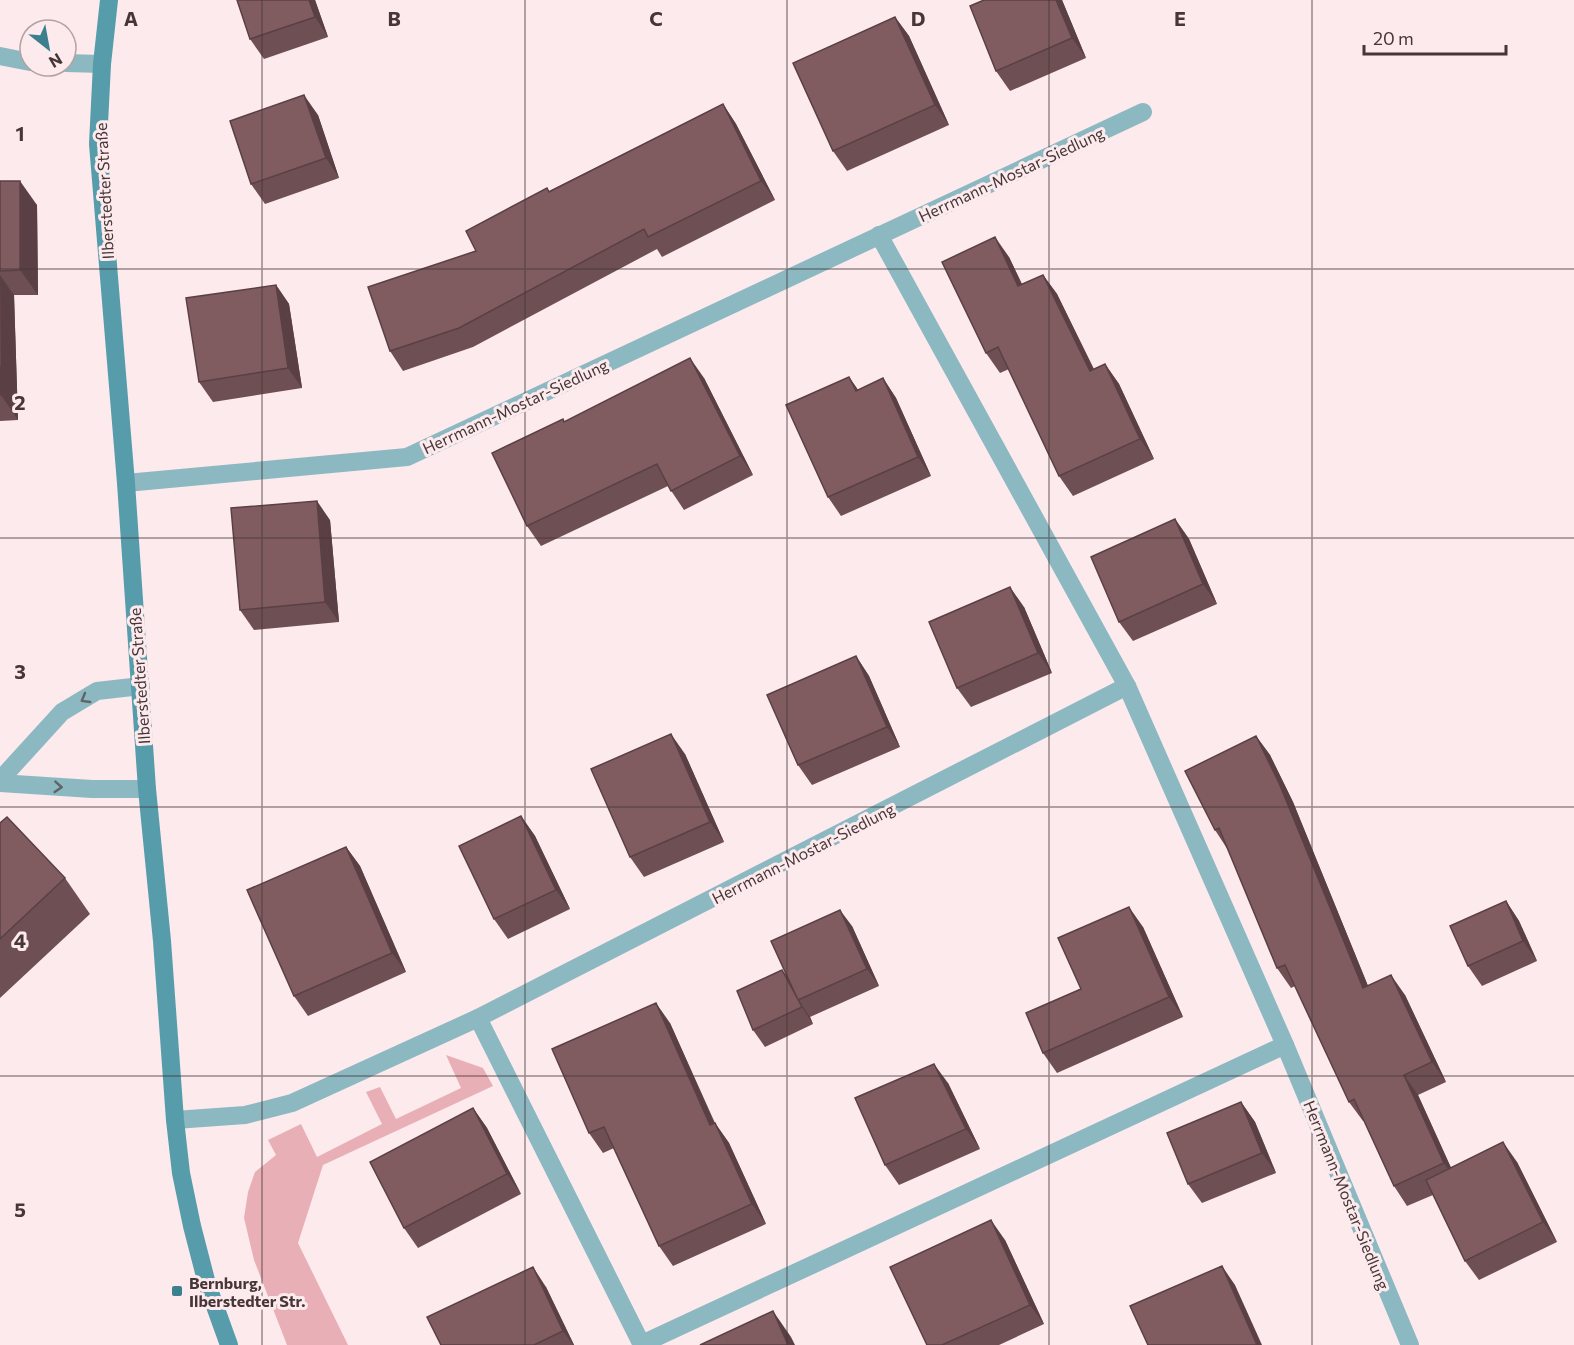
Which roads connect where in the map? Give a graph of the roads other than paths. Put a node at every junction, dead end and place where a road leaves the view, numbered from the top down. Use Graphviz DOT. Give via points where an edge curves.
graph roads {
  1 [pos="109,0"];
  2 [pos="0,56"];
  3 [pos="18,60"];
  4 [pos="78,63"];
  5 [pos="102,64"];
  6 [pos="1143,112"];
  7 [pos="879,235"];
  8 [pos="126,483"];
  9 [pos="141,686"];
  10 [pos="1127,686"];
  11 [pos="0,782"];
  12 [pos="147,789"];
  13 [pos="478,1018"];
  14 [pos="1285,1045"];
  15 [pos="175,1120"];
  16 [pos="229,1345"];
  17 [pos="642,1345"];
  18 [pos="1410,1345"];
  1 -- 5 [label="street, Ilberstedter Straße"];
  2 -- 3 [label="street"];
  4 -- 5 [label="street"];
  5 -- 8 [label="street, Ilberstedter Straße" via="98,144"];
  6 -- 7 [label="street, Herrmann-Mostar-Siedlung"];
  7 -- 8 [label="street, Herrmann-Mostar-Siedlung" via="407,457"];
  7 -- 10 [label="street, Herrmann-Mostar-Siedlung"];
  8 -- 9 [label="street, Ilberstedter Straße"];
  9 -- 11 [label="street, one-way" via="97,691 62,711"];
  9 -- 12 [label="street, Ilberstedter Straße"];
  10 -- 13 [label="street, Herrmann-Mostar-Siedlung"];
  10 -- 14 [label="street, Herrmann-Mostar-Siedlung"];
  11 -- 12 [label="street, one-way"];
  12 -- 15 [label="street, Ilberstedter Straße"];
  13 -- 15 [label="street, Herrmann-Mostar-Siedlung" via="292,1103 245,1115"];
  13 -- 17 [label="street"];
  14 -- 17 [label="street"];
  14 -- 18 [label="street, Herrmann-Mostar-Siedlung"];
  15 -- 16 [label="street, Ilberstedter Straße" via="192,1226"];
}
